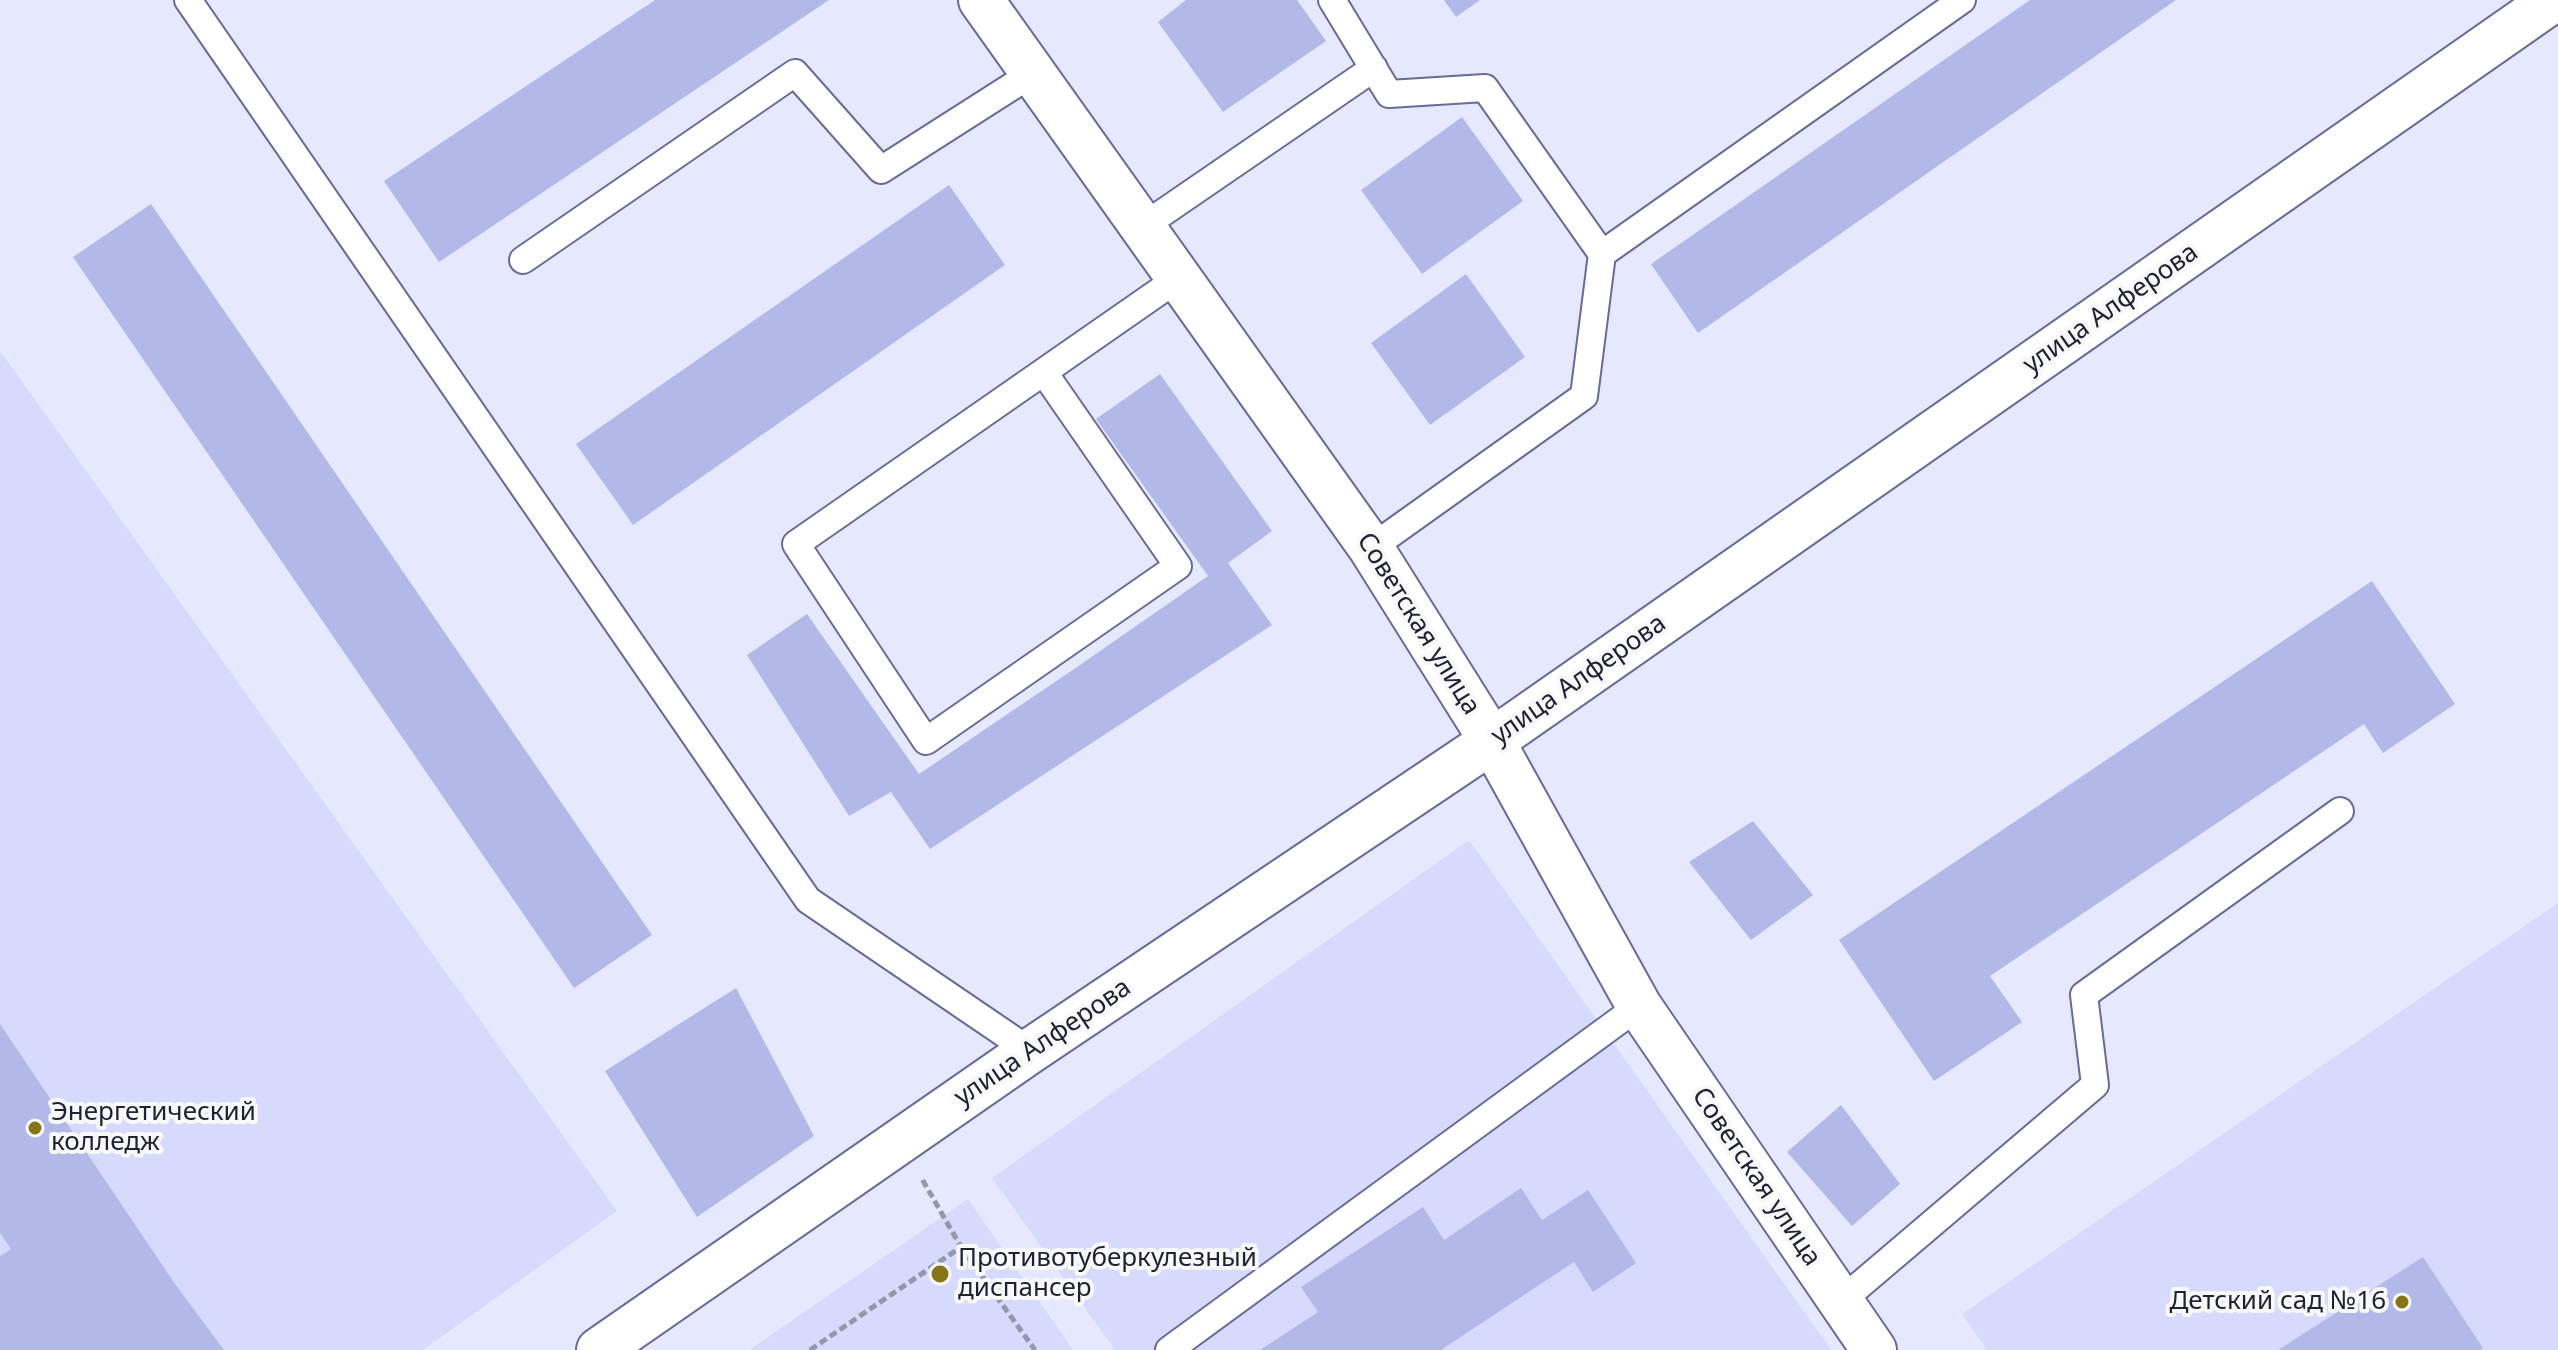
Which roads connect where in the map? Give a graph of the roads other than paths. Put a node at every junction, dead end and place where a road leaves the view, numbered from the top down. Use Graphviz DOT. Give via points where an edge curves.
graph roads {
  1 [pos="188,0"];
  2 [pos="981,0"];
  3 [pos="1332,0"];
  4 [pos="1962,0"];
  5 [pos="2553,0"];
  6 [pos="1374,68"];
  7 [pos="1033,73"];
  8 [pos="1142,227"];
  9 [pos="1602,254"];
  10 [pos="523,260"];
  11 [pos="1180,277"];
  12 [pos="1045,374"];
  13 [pos="1371,548"];
  14 [pos="1492,741"];
  15 [pos="2340,811"];
  16 [pos="1639,1006"];
  17 [pos="1030,1051"];
  18 [pos="1841,1301"];
  19 [pos="599,1350"];
  20 [pos="1169,1350"];
  21 [pos="1874,1350"];
  1 -- 17 [label="lane" via="808,900"];
  2 -- 7 [label="street, Советская улица"];
  3 -- 6 [label="lane"];
  4 -- 9 [label="lane"];
  5 -- 14 [label="street, улица Алферова"];
  6 -- 8 [label="lane"];
  6 -- 9 [label="lane" via="1389,94 1485,88"];
  7 -- 8 [label="street, Советская улица"];
  7 -- 10 [label="lane" via="881,170 795,73"];
  8 -- 11 [label="street, Советская улица"];
  9 -- 13 [label="lane" via="1584,396"];
  11 -- 12 [label="lane"];
  11 -- 13 [label="street, Советская улица"];
  12 -- 12 [label="lane" via="796,544 926,741 1178,566"];
  13 -- 14 [label="street, Советская улица"];
  14 -- 16 [label="street, Советская улица"];
  14 -- 17 [label="street, улица Алферова"];
  15 -- 18 [label="lane" via="2084,995 2095,1085"];
  16 -- 18 [label="street, Советская улица"];
  16 -- 20 [label="lane"];
  17 -- 19 [label="street, улица Алферова"];
  18 -- 21 [label="street, Советская улица"];
}
